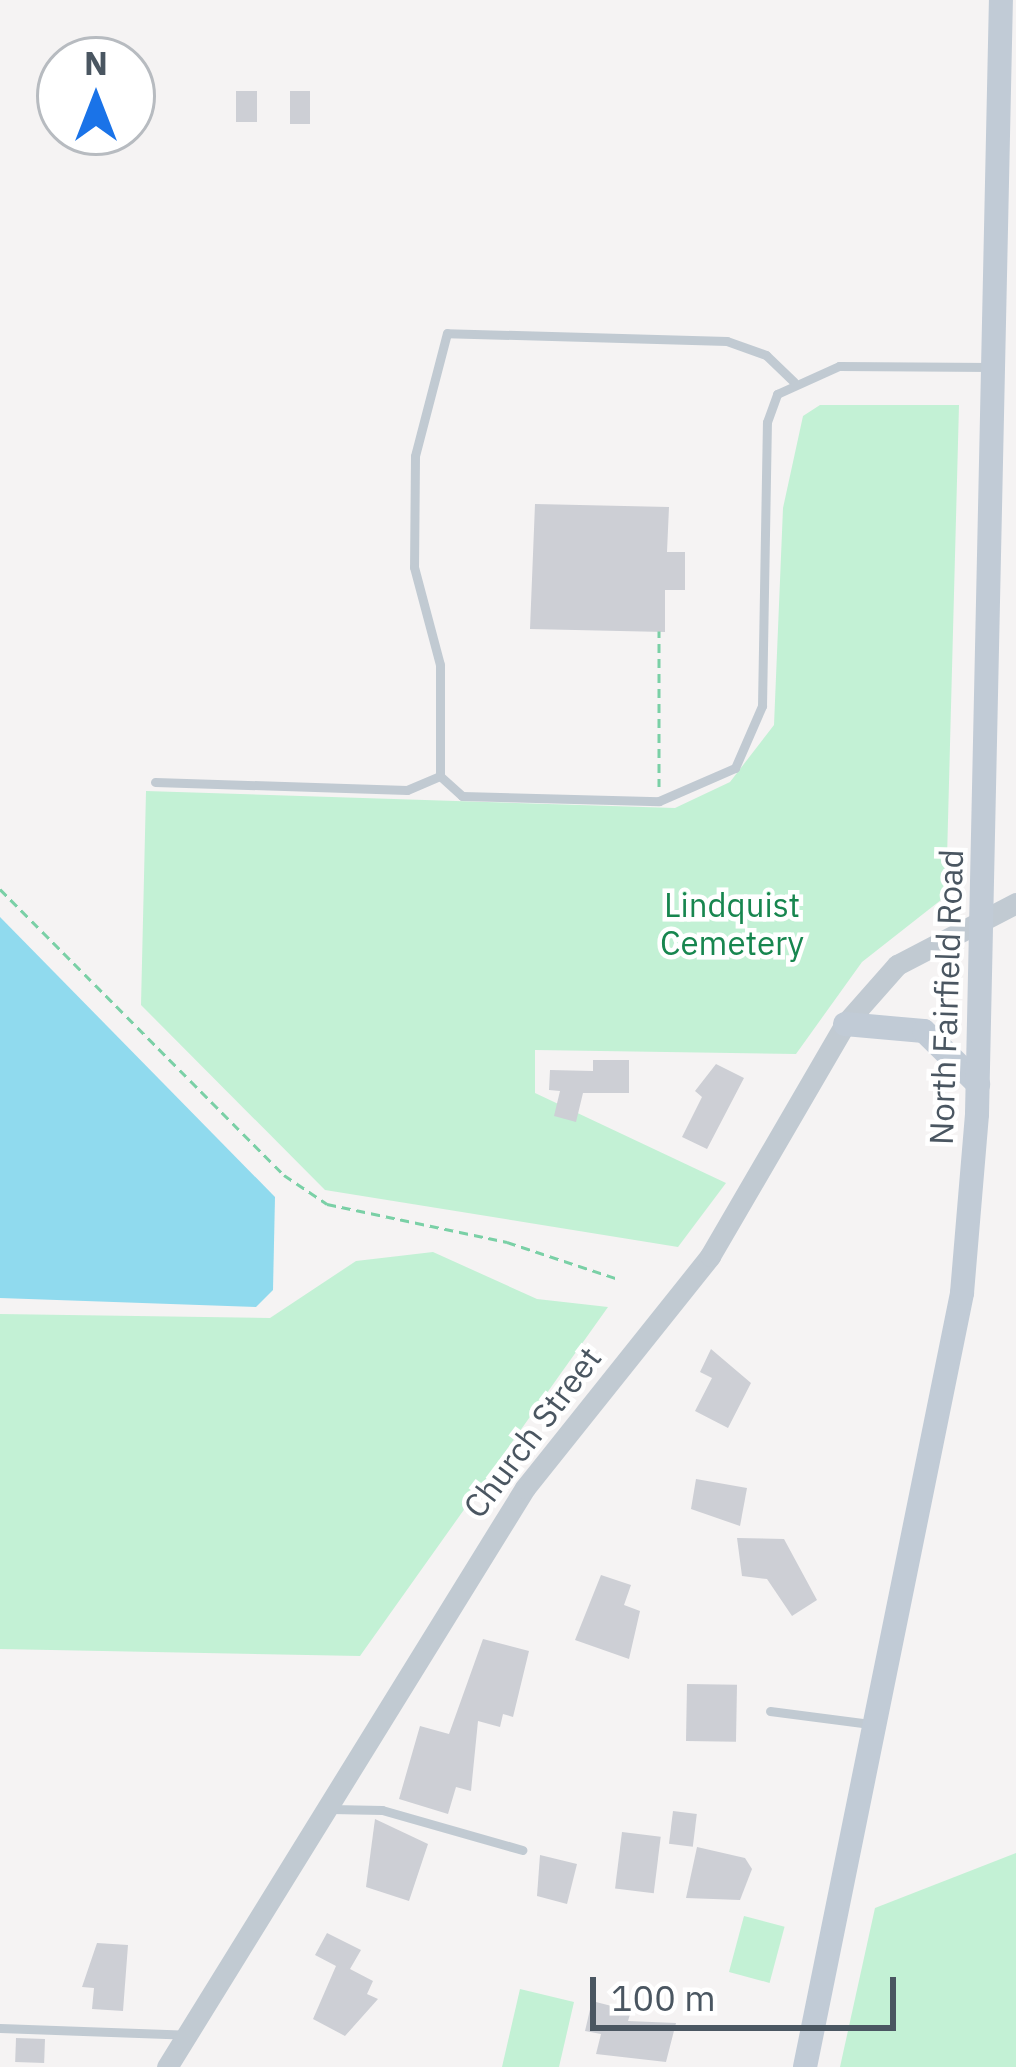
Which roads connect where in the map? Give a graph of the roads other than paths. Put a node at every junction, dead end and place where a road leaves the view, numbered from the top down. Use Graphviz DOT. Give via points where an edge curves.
graph roads {
  1 [pos="1001,0"];
  2 [pos="995,367"];
  3 [pos="794,382"];
  4 [pos="440,776"];
  5 [pos="155,782"];
  6 [pos="1016,903"];
  7 [pos="982,921"];
  8 [pos="845,1024"];
  9 [pos="978,1084"];
  10 [pos="770,1711"];
  11 [pos="875,1724"];
  12 [pos="325,1807"];
  13 [pos="522,1850"];
  14 [pos="0,2028"];
  15 [pos="187,2035"];
  16 [pos="167,2067"];
  17 [pos="805,2067"];
  1 -- 2 [label="main road, North Fairfield Road"];
  2 -- 3 [label="lane" via="839,366"];
  2 -- 7 [label="main road, North Fairfield Road"];
  3 -- 4 [label="lane" via="777,394 767,422 754,739 715,783 659,801 462,796"];
  3 -- 4 [label="lane" via="766,355 727,341 447,333 415,456 414,567 440,665"];
  4 -- 5 [label="lane" via="407,790"];
  6 -- 7 [label="street, Church Street"];
  7 -- 8 [label="street, Church Street" via="897,965"];
  7 -- 9 [label="main road, North Fairfield Road"];
  8 -- 9 [label="main road" via="924,1031"];
  8 -- 12 [label="street, Church Street" via="710,1256 525,1488"];
  9 -- 11 [label="main road, North Fairfield Road" via="962,1293"];
  10 -- 11 [label="lane"];
  11 -- 17 [label="main road, North Fairfield Road" via="816,1981"];
  12 -- 13 [label="lane" via="382,1810"];
  12 -- 15 [label="street, Church Street"];
  14 -- 15 [label="lane"];
  15 -- 16 [label="street, Church Street"];
}
